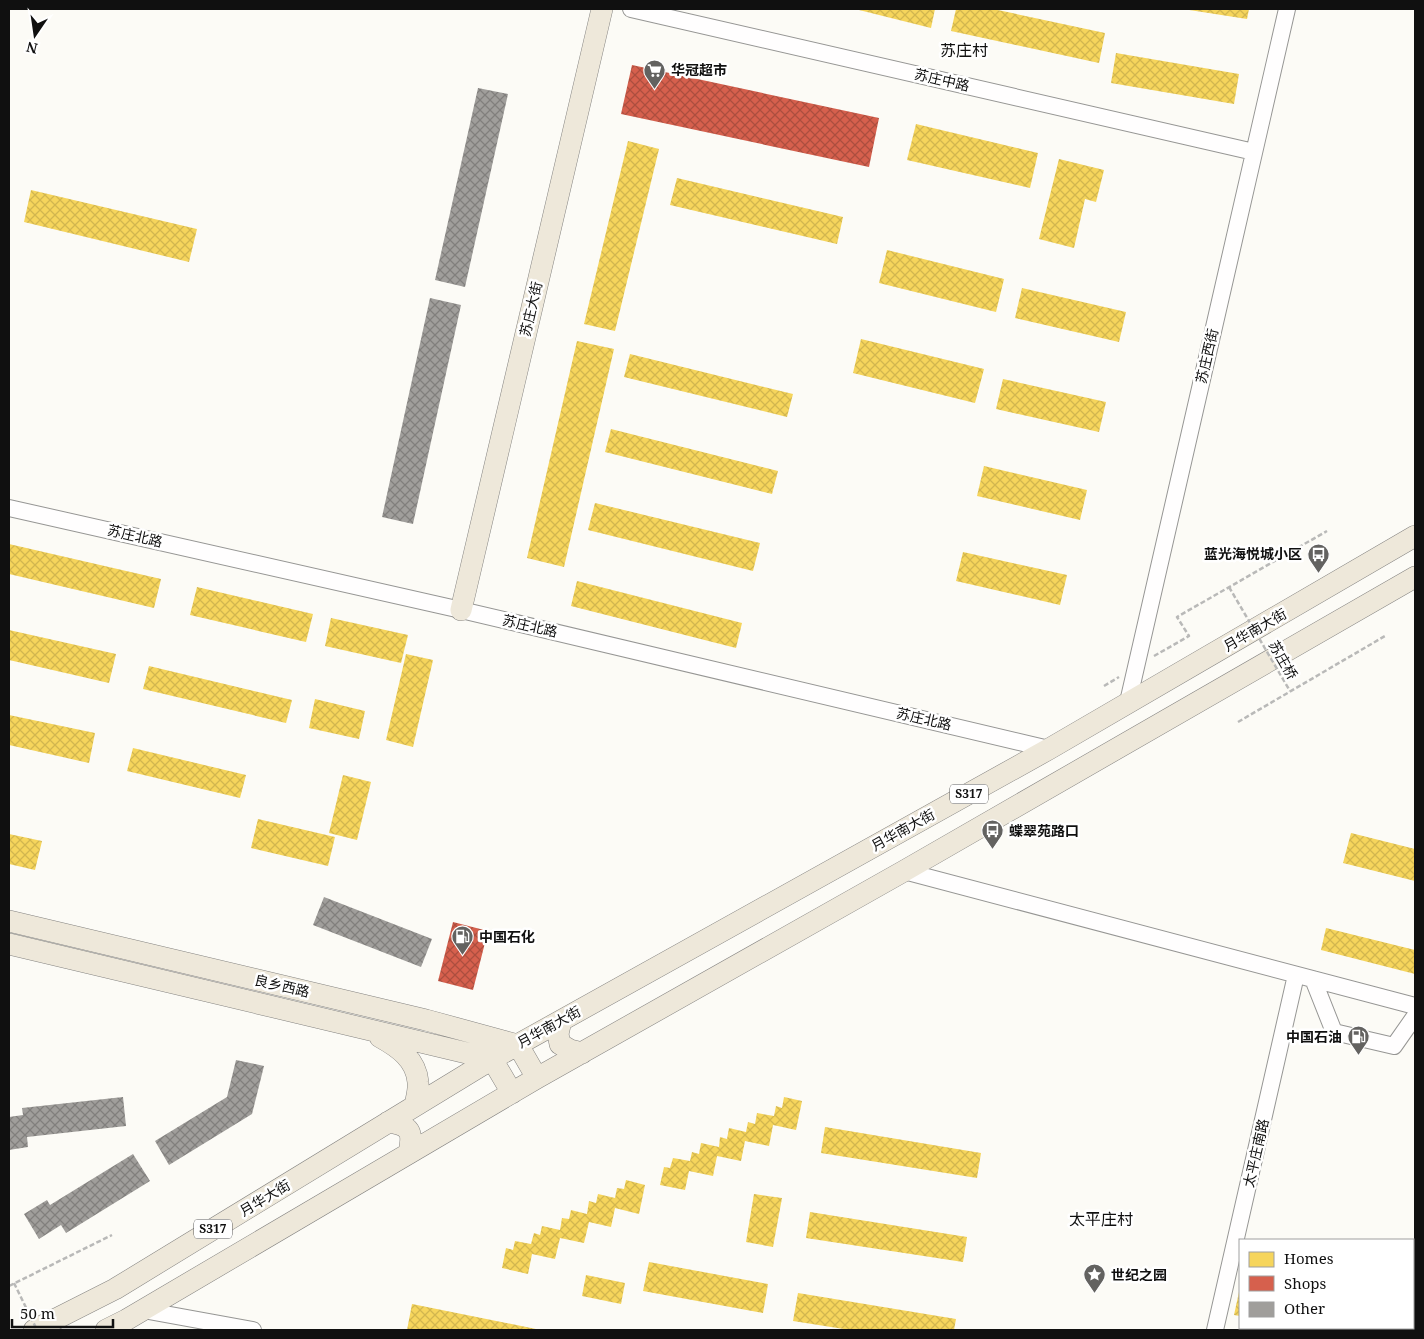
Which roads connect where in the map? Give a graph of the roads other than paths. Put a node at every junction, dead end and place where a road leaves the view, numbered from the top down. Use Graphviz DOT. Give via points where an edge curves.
graph roads {
  1 [pos="602,9"];
  2 [pos="631,9"];
  3 [pos="1287,9"];
  4 [pos="1254,152"];
  5 [pos="9,508"];
  6 [pos="1415,536"];
  7 [pos="1415,577"];
  8 [pos="461,610"];
  9 [pos="1128,702"];
  10 [pos="1050,749"];
  11 [pos="904,871"];
  12 [pos="9,921"];
  13 [pos="9,944"];
  14 [pos="1296,975"];
  15 [pos="1313,980"];
  16 [pos="1415,1006"];
  17 [pos="1415,1016"];
  18 [pos="561,1021"];
  19 [pos="367,1029"];
  20 [pos="518,1044"];
  21 [pos="582,1053"];
  22 [pos="492,1059"];
  23 [pos="537,1078"];
  24 [pos="512,1093"];
  25 [pos="415,1106"];
  26 [pos="388,1122"];
  27 [pos="410,1153"];
  28 [pos="143,1310"];
  29 [pos="35,1330"];
  30 [pos="106,1330"];
  31 [pos="252,1330"];
  32 [pos="1215,1330"];
  1 -- 8 [label="main road, 苏庄大街"];
  2 -- 4 [label="street, 苏庄中路"];
  3 -- 4 [label="street, 苏庄西街"];
  4 -- 9 [label="street, 苏庄西街"];
  5 -- 8 [label="street, 苏庄北路"];
  6 -- 9 [label="main road, 月华南大街 / S317"];
  7 -- 11 [label="main road, S317"];
  8 -- 10 [label="street, 苏庄北路"];
  9 -- 10 [label="main road, 月华南大街 / S317"];
  10 -- 18 [label="main road, 月华南大街 / S317"];
  11 -- 14 [label="street"];
  11 -- 21 [label="main road, S317"];
  12 -- 20 [label="main road, 良乡西路"];
  13 -- 19 [label="main road, 良乡西路"];
  14 -- 15 [label="street"];
  14 -- 32 [label="street, 太平庄南路"];
  15 -- 16 [label="street"];
  15 -- 17 [label="street" via="1334,1032 1394,1046"];
  18 -- 20 [label="main road, 月华南大街 / S317"];
  18 -- 21 [label="main road" via="560,1044"];
  19 -- 22 [label="main road, 良乡西路"];
  19 -- 25 [label="main road" via="401,1049 412,1064 418,1082"];
  20 -- 22 [label="main road, 月华南大街 / S317"];
  20 -- 23 [label="main road"];
  21 -- 23 [label="main road, S317"];
  22 -- 24 [label="main road"];
  22 -- 25 [label="main road, 月华大街 / S317"];
  23 -- 24 [label="main road, S317"];
  24 -- 27 [label="main road, S317"];
  25 -- 26 [label="main road, 月华大街 / S317"];
  26 -- 27 [label="main road" via="409,1130"];
  26 -- 29 [label="main road, 月华大街 / S317" via="115,1289"];
  27 -- 28 [label="main road, S317"];
  28 -- 30 [label="main road, S317"];
  28 -- 31 [label="street"];
}
